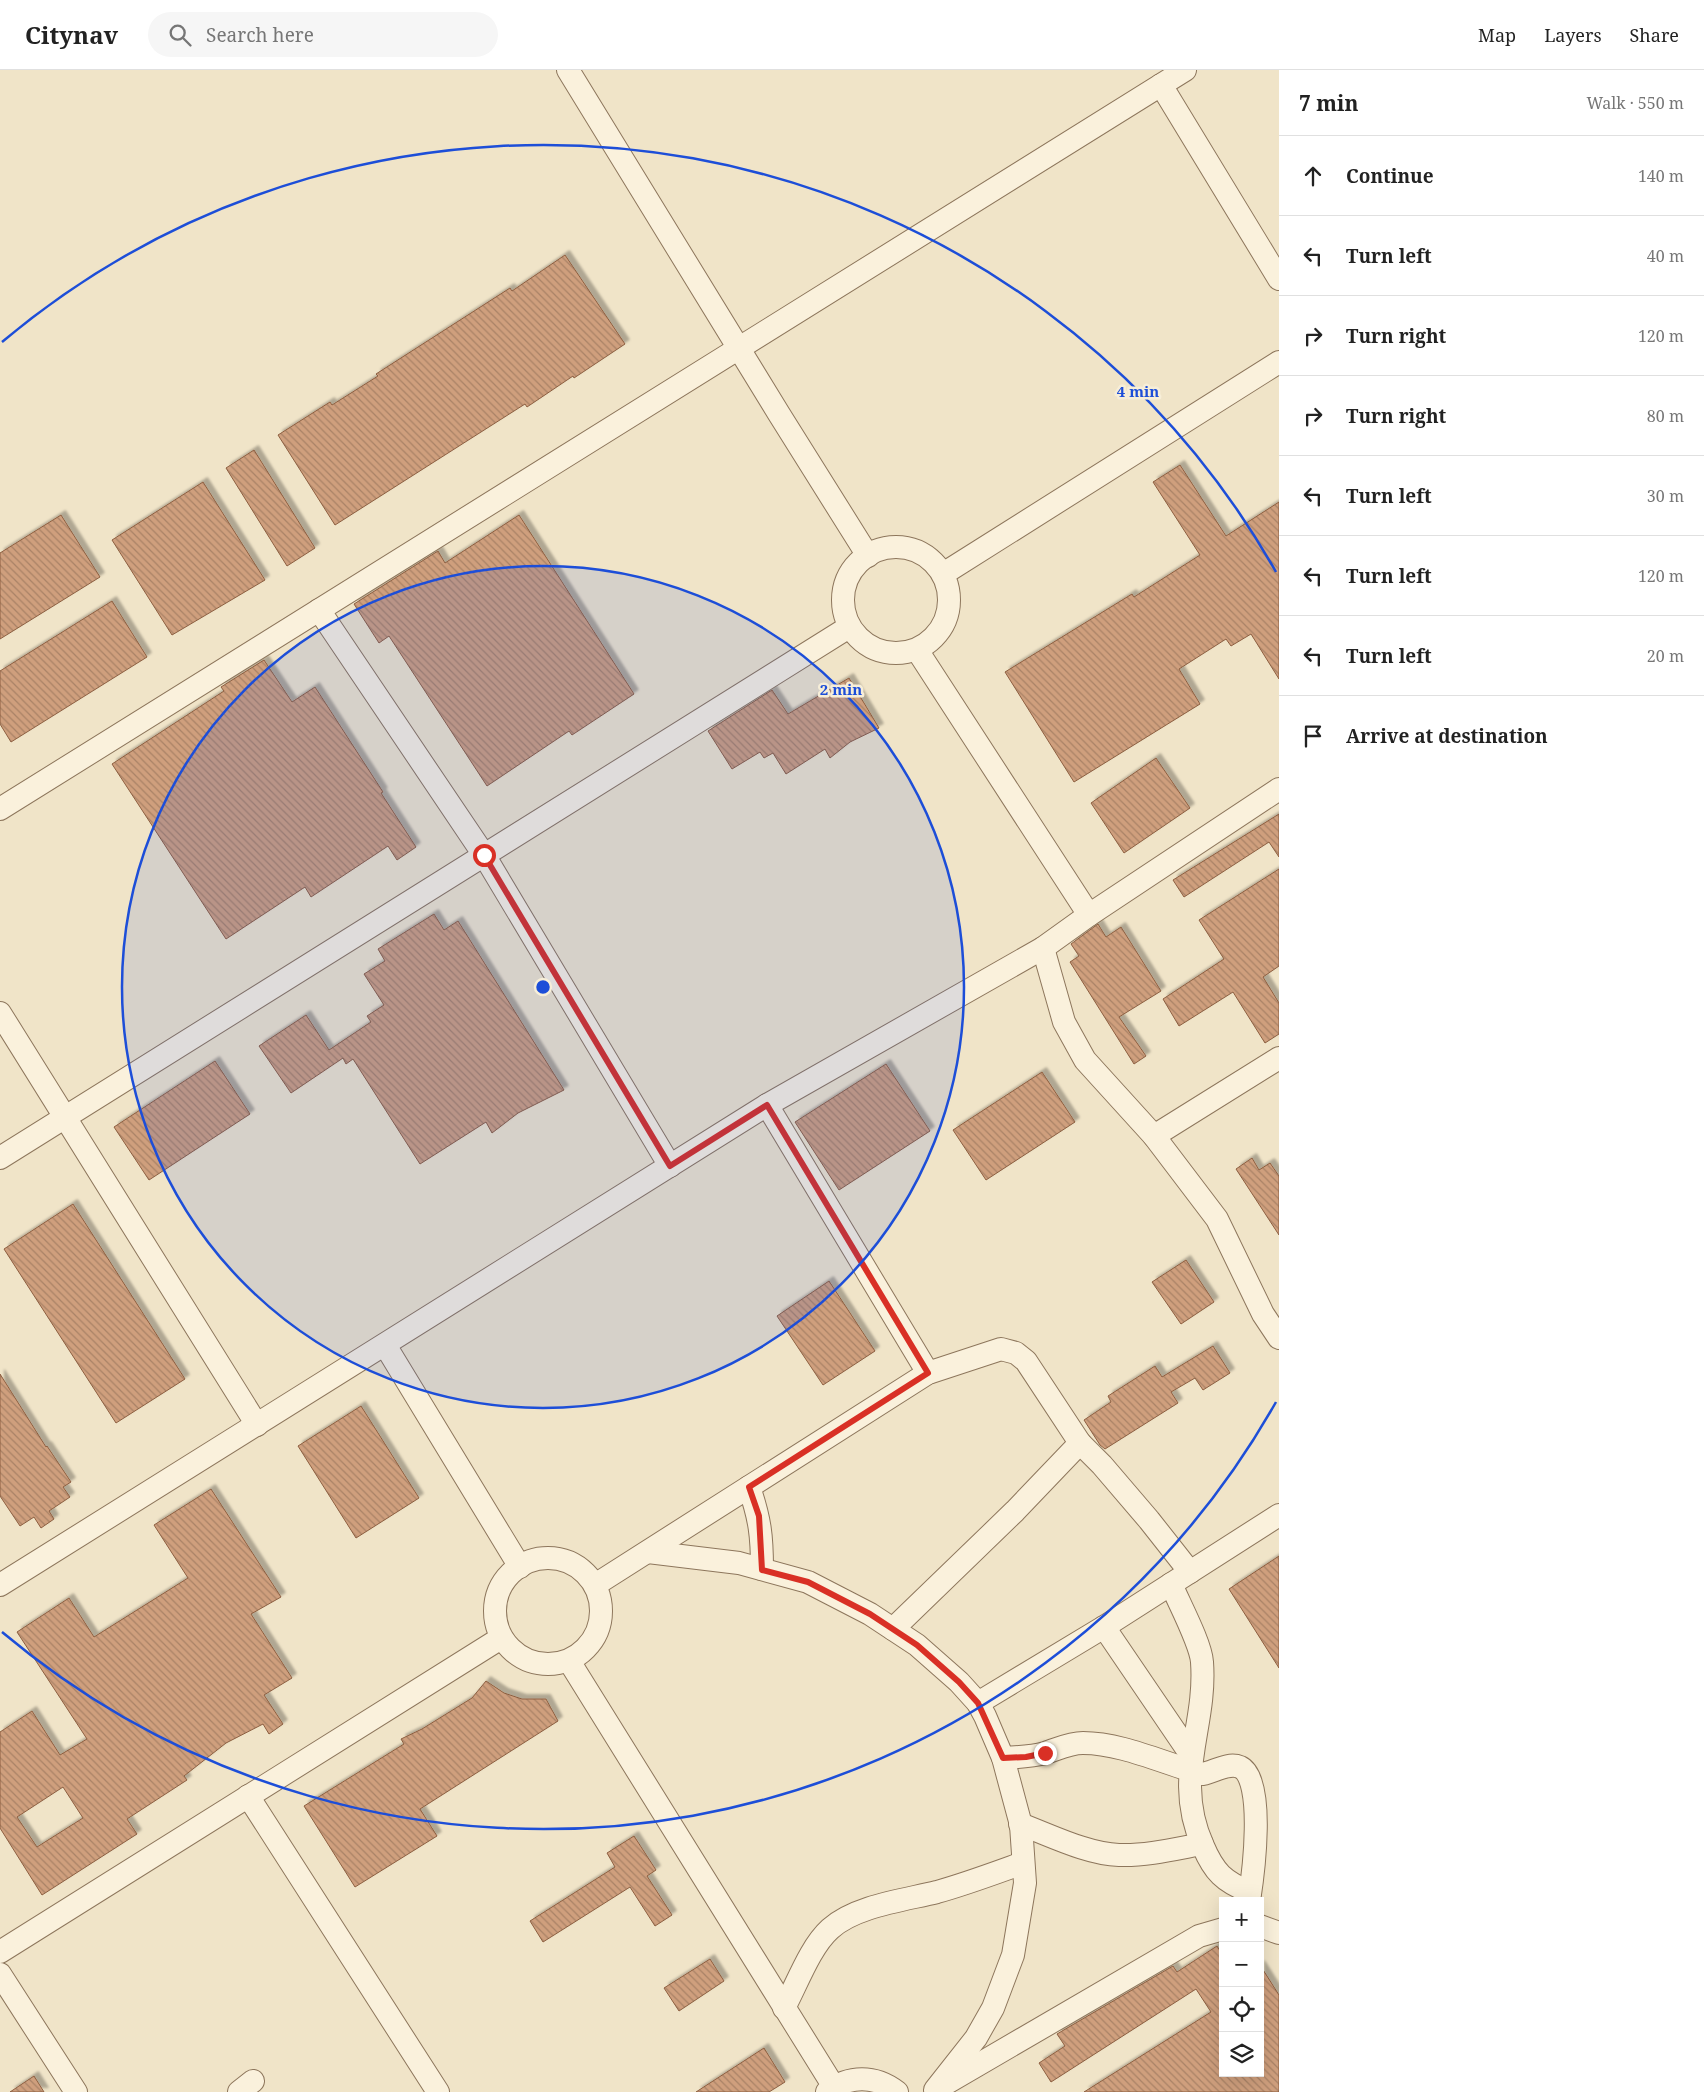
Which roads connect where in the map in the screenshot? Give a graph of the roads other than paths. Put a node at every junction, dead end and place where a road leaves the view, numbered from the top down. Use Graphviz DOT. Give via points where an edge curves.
graph roads {
  1 [pos="568,70"];
  2 [pos="1185,70"];
  3 [pos="1161,85"];
  4 [pos="1279,279"];
  5 [pos="739,348"];
  6 [pos="1279,362"];
  7 [pos="868,556"];
  8 [pos="943,574"];
  9 [pos="319,610"];
  10 [pos="849,627"];
  11 [pos="917,650"];
  12 [pos="1279,789"];
  13 [pos="0,809"];
  14 [pos="484,855"];
  15 [pos="1089,915"];
  16 [pos="1043,948"];
  17 [pos="0,1013"];
  18 [pos="1279,1058"];
  19 [pos="767,1105"];
  20 [pos="65,1117"];
  21 [pos="1154,1136"];
  22 [pos="0,1158"];
  23 [pos="670,1166"];
  24 [pos="1271,1309"];
  25 [pos="1279,1338"];
  26 [pos="385,1345"];
  27 [pos="928,1373"];
  28 [pos="257,1425"];
  29 [pos="1080,1443"];
  30 [pos="749,1487"];
  31 [pos="1279,1515"];
  32 [pos="648,1552"];
  33 [pos="520,1567"];
  34 [pos="762,1570"];
  35 [pos="1181,1578"];
  36 [pos="0,1585"];
  37 [pos="595,1585"];
  38 [pos="1104,1627"];
  39 [pos="893,1629"];
  40 [pos="501,1638"];
  41 [pos="569,1661"];
  42 [pos="978,1703"];
  43 [pos="1003,1758"];
  44 [pos="1190,1763"];
  45 [pos="248,1796"];
  46 [pos="1020,1824"];
  47 [pos="1202,1844"];
  48 [pos="1023,1863"];
  49 [pos="1250,1896"];
  50 [pos="1264,1927"];
  51 [pos="1219,1930"];
  52 [pos="1279,1933"];
  53 [pos="0,1952"];
  54 [pos="0,1974"];
  55 [pos="784,2008"];
  56 [pos="831,2090"];
  57 [pos="934,2091"];
  58 [pos="76,2092"];
  59 [pos="438,2092"];
  60 [pos="897,2092"];
  1 -- 5 [label="street"];
  2 -- 3 [label="street"];
  3 -- 4 [label="street"];
  3 -- 5 [label="street"];
  5 -- 7 [label="street"];
  5 -- 9 [label="street"];
  6 -- 8 [label="street"];
  7 -- 8 [label="street" via="892,547 914,550 931,560"];
  7 -- 10 [label="street" via="855,566 845,583 842,605"];
  8 -- 11 [label="street" via="950,596 946,618 937,635"];
  9 -- 13 [label="street"];
  9 -- 14 [label="street"];
  10 -- 11 [label="street" via="861,642 881,652 900,654"];
  10 -- 14 [label="street"];
  11 -- 15 [label="street"];
  12 -- 15 [label="street"];
  14 -- 20 [label="street"];
  14 -- 23 [label="street"];
  15 -- 16 [label="street"];
  16 -- 19 [label="street"];
  16 -- 21 [label="street" via="1064,1022 1085,1060"];
  17 -- 20 [label="street"];
  18 -- 21 [label="street"];
  19 -- 23 [label="street"];
  19 -- 27 [label="street"];
  20 -- 22 [label="street"];
  20 -- 28 [label="street"];
  21 -- 24 [label="street" via="1217,1220"];
  23 -- 26 [label="street"];
  24 -- 25 [label="street"];
  26 -- 28 [label="street"];
  26 -- 33 [label="street"];
  27 -- 29 [label="street" via="1001,1350 1016,1353 1026,1361"];
  27 -- 30 [label="street"];
  28 -- 36 [label="street"];
  29 -- 35 [label="street" via="1149,1520"];
  29 -- 39 [label="street"];
  30 -- 32 [label="street"];
  30 -- 34 [label="street" via="759,1516"];
  31 -- 35 [label="street"];
  32 -- 34 [label="street" via="740,1563"];
  32 -- 37 [label="street"];
  33 -- 37 [label="street" via="544,1558 566,1561 583,1570"];
  33 -- 40 [label="street" via="507,1577 497,1594 494,1616"];
  34 -- 39 [label="street" via="808,1582"];
  35 -- 38 [label="street"];
  35 -- 44 [label="street" via="1202,1659 1203,1685"];
  37 -- 41 [label="street" via="601,1607 598,1629 588,1646"];
  38 -- 42 [label="street"];
  38 -- 44 [label="street"];
  39 -- 42 [label="street" via="917,1645"];
  40 -- 41 [label="street" via="512,1652 533,1663 552,1665"];
  40 -- 45 [label="street"];
  41 -- 55 [label="street"];
  42 -- 43 [label="street"];
  43 -- 44 [label="street" via="1026,1757 1083,1743"];
  43 -- 46 [label="street"];
  44 -- 47 [label="street" via="1192,1818"];
  44 -- 49 [label="street" via="1203,1774 1233,1765 1249,1776 1256,1818"];
  45 -- 53 [label="street"];
  45 -- 59 [label="street"];
  46 -- 47 [label="street" via="1081,1847 1117,1855"];
  46 -- 48 [label="street"];
  47 -- 49 [label="street" via="1223,1878"];
  48 -- 55 [label="street" via="939,1891 886,1904 841,1921 820,1940"];
  48 -- 57 [label="street" via="1025,1883 1013,1955 993,2008 976,2038"];
  50 -- 52 [label="street"];
  51 -- 57 [label="street" via="1199,1936"];
  54 -- 58 [label="street"];
  55 -- 56 [label="street"];
  56 -- 60 [label="street" via="839,2083 857,2078 880,2081"];
}
